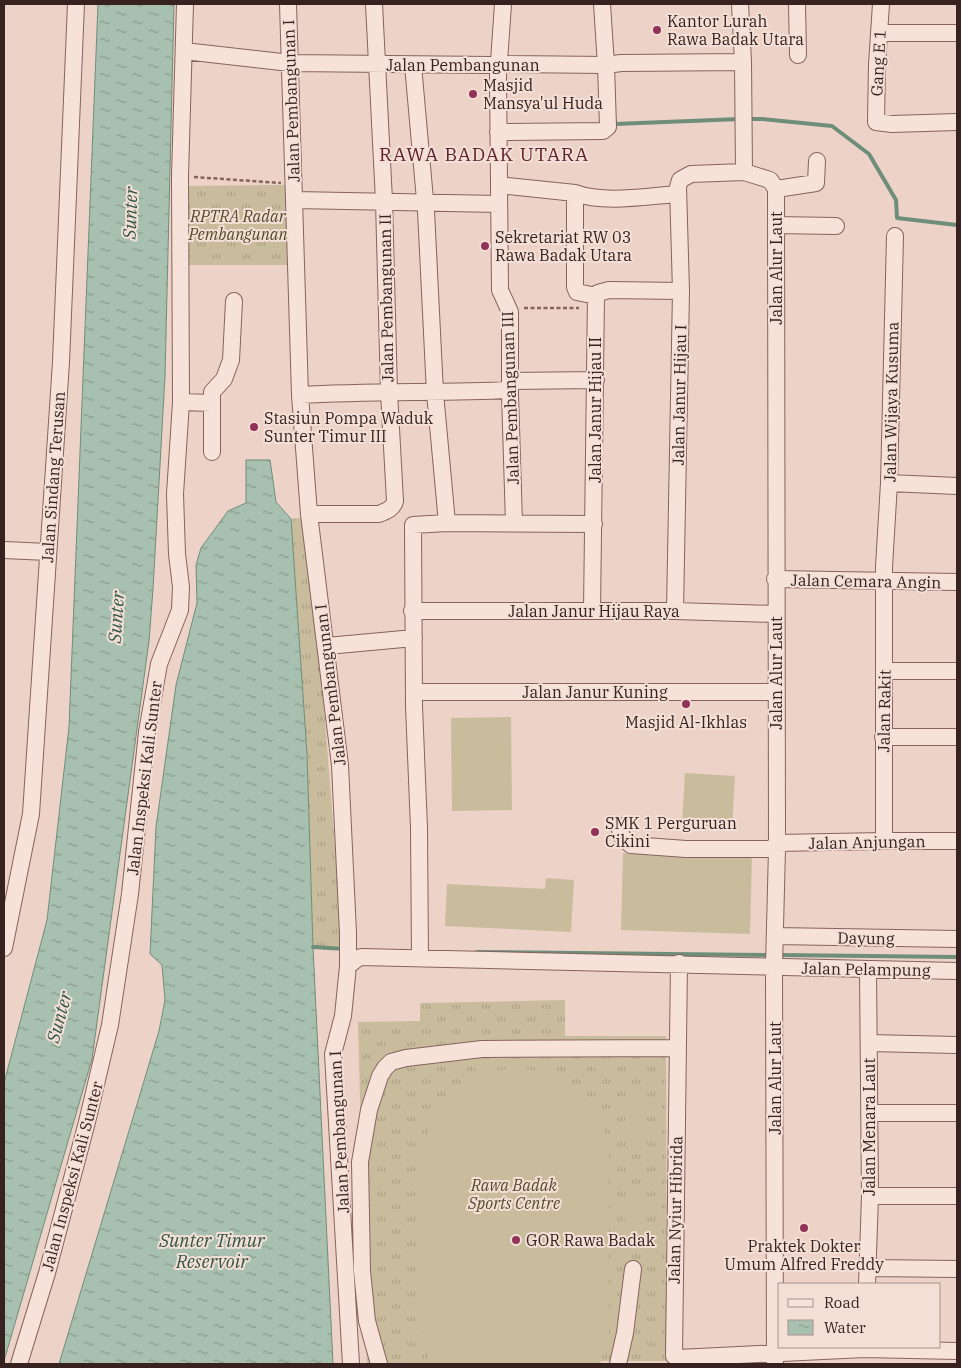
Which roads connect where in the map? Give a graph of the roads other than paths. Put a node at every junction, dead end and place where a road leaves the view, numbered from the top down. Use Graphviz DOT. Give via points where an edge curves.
graph roads {
  1 [pos="76,4"];
  2 [pos="185,4"];
  3 [pos="288,4"];
  4 [pos="374,4"];
  5 [pos="503,4"];
  6 [pos="602,4"];
  7 [pos="740,4"];
  8 [pos="797,4"];
  9 [pos="881,4"];
  10 [pos="880,33"];
  11 [pos="957,33"];
  12 [pos="184,51"];
  13 [pos="798,55"];
  14 [pos="743,62"];
  15 [pos="290,63"];
  16 [pos="499,64"];
  17 [pos="613,64"];
  18 [pos="377,65"];
  19 [pos="413,65"];
  20 [pos="957,122"];
  21 [pos="498,132"];
  22 [pos="817,161"];
  23 [pos="744,172"];
  24 [pos="499,185"];
  25 [pos="679,187"];
  26 [pos="776,189"];
  27 [pos="294,192"];
  28 [pos="576,194"];
  29 [pos="384,201"];
  30 [pos="425,203"];
  31 [pos="498,204"];
  32 [pos="776,225"];
  33 [pos="836,226"];
  34 [pos="894,236"];
  35 [pos="681,291"];
  36 [pos="234,301"];
  37 [pos="596,302"];
  38 [pos="596,380"];
  39 [pos="510,386"];
  40 [pos="389,392"];
  41 [pos="435,393"];
  42 [pos="300,395"];
  43 [pos="181,402"];
  44 [pos="212,402"];
  45 [pos="212,452"];
  46 [pos="889,483"];
  47 [pos="957,486"];
  48 [pos="309,514"];
  49 [pos="446,523"];
  50 [pos="514,523"];
  51 [pos="594,524"];
  52 [pos="4,550"];
  53 [pos="48,552"];
  54 [pos="884,574"];
  55 [pos="776,579"];
  56 [pos="957,582"];
  57 [pos="412,610"];
  58 [pos="592,610"];
  59 [pos="675,611"];
  60 [pos="776,614"];
  61 [pos="414,638"];
  62 [pos="327,646"];
  63 [pos="885,670"];
  64 [pos="957,671"];
  65 [pos="414,692"];
  66 [pos="776,692"];
  67 [pos="883,737"];
  68 [pos="957,737"];
  69 [pos="619,826"];
  70 [pos="884,841"];
  71 [pos="957,841"];
  72 [pos="776,846"];
  73 [pos="775,938"];
  74 [pos="957,939"];
  75 [pos="4,948"];
  76 [pos="420,953"];
  77 [pos="348,963"];
  78 [pos="679,963"];
  79 [pos="774,966"];
  80 [pos="868,970"];
  81 [pos="957,971"];
  82 [pos="869,1044"];
  83 [pos="957,1045"];
  84 [pos="677,1048"];
  85 [pos="869,1113"];
  86 [pos="957,1114"];
  87 [pos="870,1196"];
  88 [pos="957,1196"];
  89 [pos="633,1269"];
  90 [pos="957,1269"];
  91 [pos="867,1276"];
  92 [pos="864,1348"];
  93 [pos="957,1351"];
  94 [pos="888,1357"];
  95 [pos="775,1359"];
  96 [pos="19,1364"];
  97 [pos="351,1364"];
  98 [pos="379,1364"];
  99 [pos="618,1364"];
  1 -- 53 [label="street, Jalan Sindang Terusan" via="61,362"];
  2 -- 12 [label="street, Jalan Inspeksi Kali Sunter"];
  3 -- 15 [label="street, Jalan Pembangunan I"];
  4 -- 18 [label="street, Jalan Pembangunan II"];
  5 -- 16 [label="street, Jalan Pembangunan III"];
  6 -- 17 [label="street"];
  7 -- 14 [label="street"];
  8 -- 13 [label="street"];
  9 -- 10 [label="street, Gang E 1"];
  10 -- 11 [label="street"];
  10 -- 20 [label="street, Gang E 1" via="876,122"];
  12 -- 15 [label="street, Jalan Pembangunan"];
  12 -- 43 [label="street, Jalan Inspeksi Kali Sunter" via="180,176"];
  14 -- 17 [label="street, Jalan Pembangunan"];
  14 -- 23 [label="street"];
  15 -- 18 [label="street, Jalan Pembangunan"];
  15 -- 27 [label="street, Jalan Pembangunan I"];
  16 -- 17 [label="street, Jalan Pembangunan"];
  16 -- 19 [label="street, Jalan Pembangunan"];
  16 -- 21 [label="street, Jalan Pembangunan III"];
  17 -- 21 [label="street" via="609,120 604,131"];
  18 -- 19 [label="street, Jalan Pembangunan"];
  18 -- 29 [label="street, Jalan Pembangunan II"];
  19 -- 30 [label="street"];
  21 -- 24 [label="street, Jalan Pembangunan III"];
  22 -- 26 [label="street" via="816,183"];
  23 -- 25 [label="street, Jalan Alur Laut" via="691,174"];
  23 -- 26 [label="street, Jalan Alur Laut" via="770,180"];
  24 -- 28 [label="street, Jalan Alur Laut"];
  24 -- 31 [label="street, Jalan Pembangunan III"];
  25 -- 28 [label="street, Jalan Alur Laut" via="605,199"];
  25 -- 35 [label="street, Jalan Janur Hijau I"];
  26 -- 32 [label="street, Jalan Alur Laut"];
  27 -- 29 [label="street"];
  27 -- 42 [label="street, Jalan Pembangunan I"];
  28 -- 37 [label="street" via="576,287 577,292"];
  29 -- 30 [label="street"];
  29 -- 40 [label="street, Jalan Pembangunan II"];
  30 -- 31 [label="street"];
  30 -- 41 [label="street"];
  31 -- 39 [label="street, Jalan Pembangunan III" via="500,290 510,308"];
  32 -- 33 [label="street"];
  32 -- 55 [label="street, Jalan Alur Laut"];
  34 -- 46 [label="street, Jalan Wijaya Kusuma"];
  35 -- 37 [label="street" via="602,291"];
  35 -- 59 [label="street, Jalan Janur Hijau I"];
  36 -- 44 [label="street" via="231,360 224,380 212,392"];
  37 -- 38 [label="street, Jalan Janur Hijau II"];
  38 -- 39 [label="street"];
  38 -- 51 [label="street, Jalan Janur Hijau II"];
  39 -- 41 [label="street"];
  39 -- 50 [label="street, Jalan Pembangunan III"];
  40 -- 41 [label="street"];
  40 -- 42 [label="street"];
  40 -- 48 [label="street, Jalan Pembangunan II" via="394,506 379,514"];
  41 -- 49 [label="street"];
  42 -- 48 [label="street, Jalan Pembangunan I"];
  43 -- 44 [label="street"];
  43 -- 96 [label="street, Jalan Inspeksi Kali Sunter" via="175,494 180,610 159,664 147,732 130,894 110,1025 80,1151"];
  44 -- 45 [label="street"];
  46 -- 47 [label="street"];
  46 -- 54 [label="street, Jalan Wijaya Kusuma"];
  48 -- 62 [label="street, Jalan Pembangunan I"];
  49 -- 50 [label="street"];
  49 -- 57 [label="street" via="413,525"];
  50 -- 51 [label="street"];
  51 -- 58 [label="street, Jalan Janur Hijau II"];
  52 -- 53 [label="street"];
  53 -- 75 [label="street, Jalan Sindang Terusan" via="31,814"];
  54 -- 55 [label="street, Jalan Cemara Angin"];
  54 -- 56 [label="street, Jalan Cemara Angin"];
  54 -- 63 [label="street, Jalan Rakit"];
  55 -- 60 [label="street, Jalan Alur Laut"];
  57 -- 58 [label="street, Jalan Janur Hijau Raya"];
  57 -- 61 [label="street"];
  58 -- 59 [label="street, Jalan Janur Hijau Raya"];
  59 -- 60 [label="street, Jalan Janur Hijau Raya"];
  60 -- 66 [label="street, Jalan Alur Laut"];
  61 -- 62 [label="street"];
  61 -- 65 [label="street"];
  62 -- 77 [label="street, Jalan Pembangunan I" via="340,764"];
  63 -- 64 [label="street"];
  63 -- 67 [label="street, Jalan Rakit"];
  65 -- 66 [label="street, Jalan Janur Kuning"];
  65 -- 76 [label="street"];
  66 -- 72 [label="street, Jalan Alur Laut"];
  67 -- 68 [label="street"];
  67 -- 70 [label="street, Jalan Rakit"];
  69 -- 72 [label="street, Jalan Anjungan" via="622,837 631,845 686,850"];
  70 -- 71 [label="street, Jalan Anjungan"];
  70 -- 72 [label="street, Jalan Anjungan"];
  72 -- 73 [label="street, Jalan Alur Laut"];
  73 -- 74 [label="street, Dayung"];
  73 -- 79 [label="street, Jalan Alur Laut"];
  76 -- 77 [label="street, Jalan Pelampung" via="361,957"];
  76 -- 78 [label="street, Jalan Pelampung" via="598,963"];
  77 -- 97 [label="street, Jalan Pembangunan I" via="343,1016 333,1054"];
  78 -- 79 [label="street, Jalan Pelampung"];
  78 -- 84 [label="street, Jalan Nyiur Hibrida"];
  79 -- 80 [label="street, Jalan Pelampung"];
  79 -- 95 [label="street, Jalan Alur Laut"];
  80 -- 81 [label="street, Jalan Pelampung"];
  80 -- 82 [label="street, Jalan Menara Laut"];
  82 -- 83 [label="street"];
  82 -- 85 [label="street, Jalan Menara Laut"];
  84 -- 95 [label="street, Jalan Nyiur Hibrida" via="673,1355 678,1358"];
  84 -- 98 [label="street" via="482,1049 406,1058 391,1062 384,1068 370,1110 360,1162 362,1271 367,1321"];
  85 -- 86 [label="street"];
  85 -- 87 [label="street, Jalan Menara Laut"];
  87 -- 88 [label="street"];
  87 -- 91 [label="street, Jalan Menara Laut"];
  89 -- 99 [label="street"];
  90 -- 91 [label="street"];
  92 -- 94 [label="street"];
  92 -- 95 [label="street"];
  93 -- 94 [label="street"];
}
